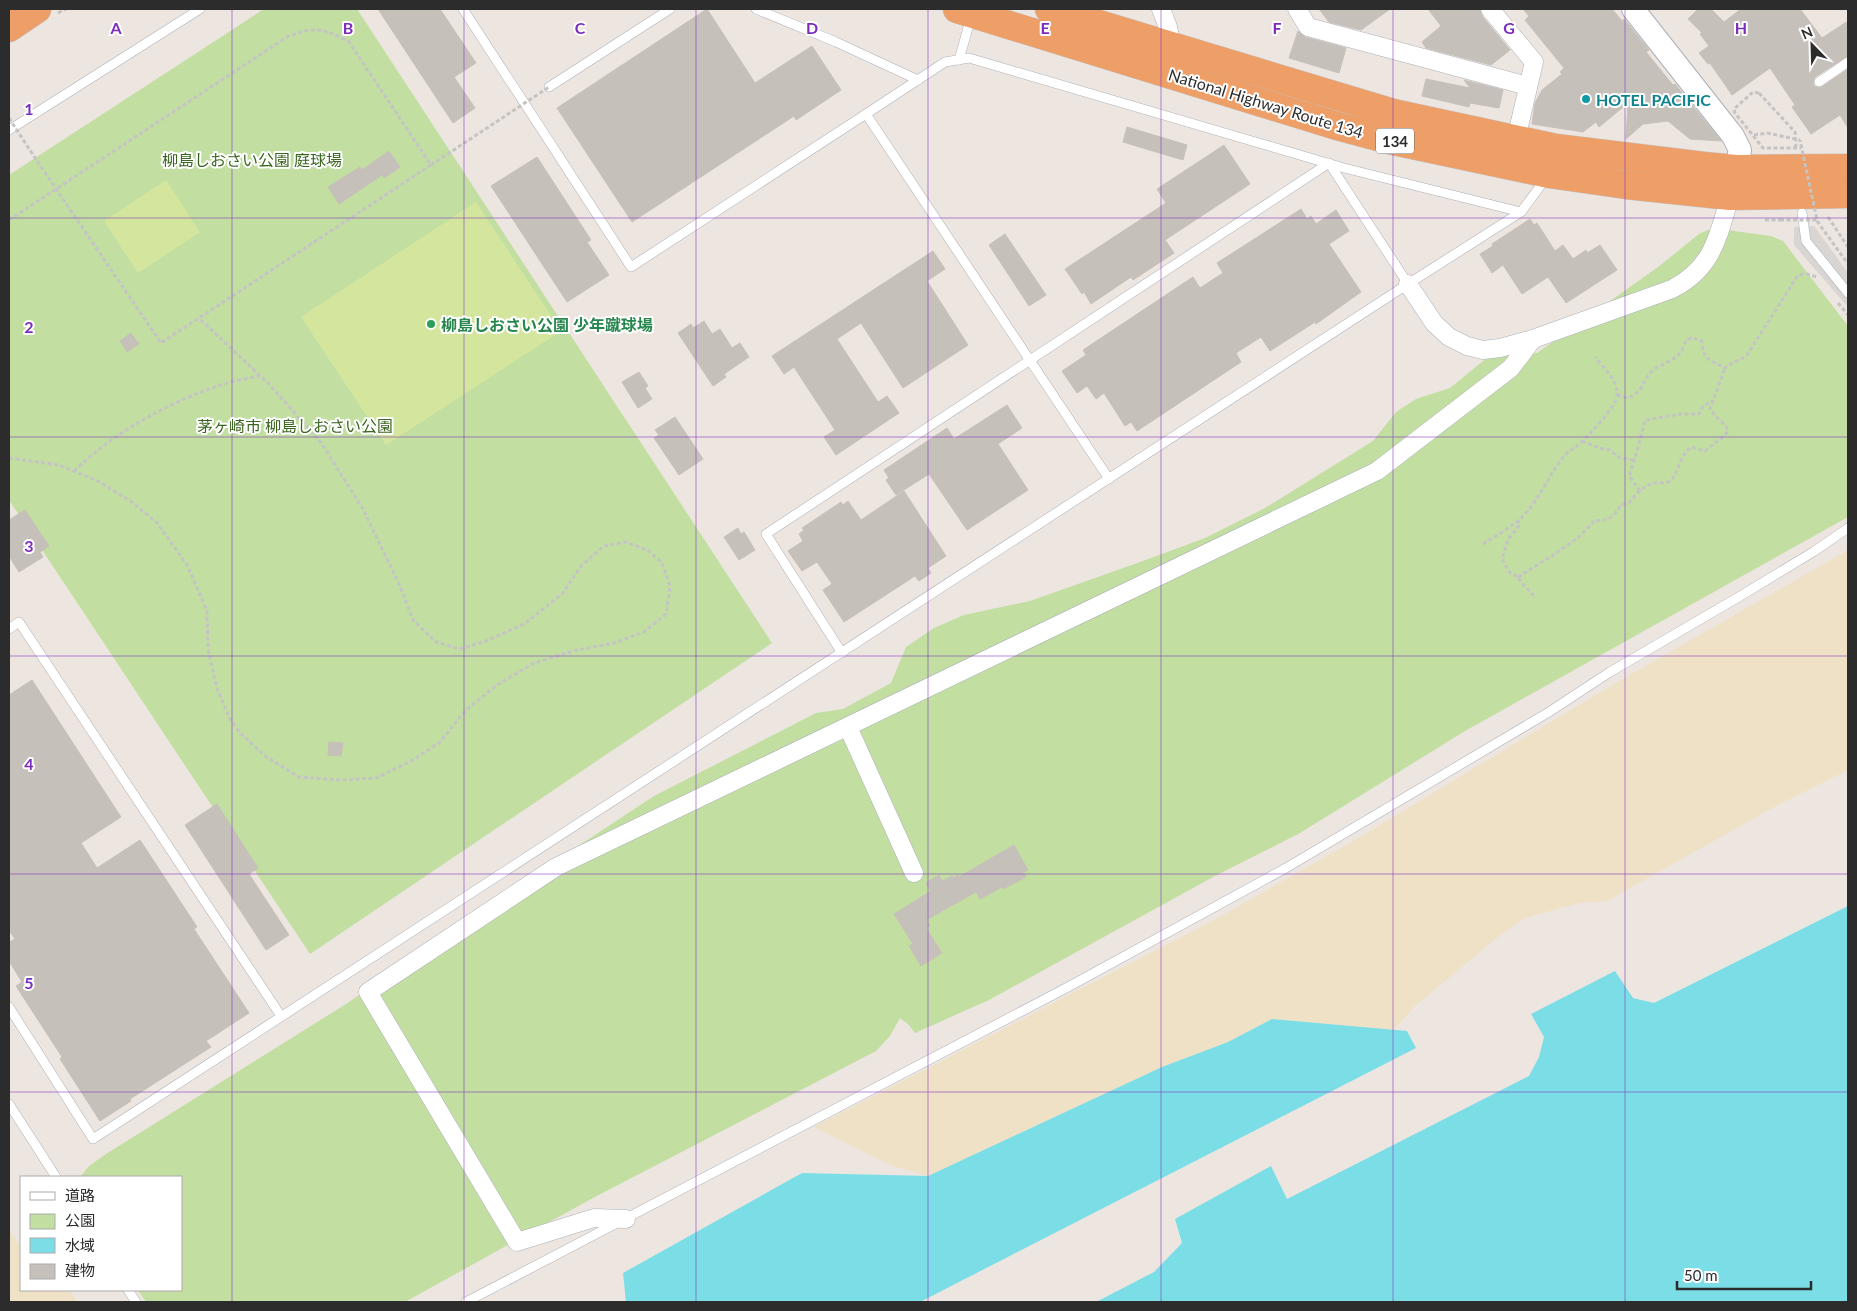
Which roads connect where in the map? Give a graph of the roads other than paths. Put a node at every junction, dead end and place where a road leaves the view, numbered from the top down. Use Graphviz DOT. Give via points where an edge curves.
graph roads {
  1 [pos="36,9"];
  2 [pos="200,9"];
  3 [pos="462,9"];
  4 [pos="670,9"];
  5 [pos="756,9"];
  6 [pos="1049,9"];
  7 [pos="1161,9"];
  8 [pos="1296,9"];
  9 [pos="1490,9"];
  10 [pos="1632,9"];
  11 [pos="964,11"];
  12 [pos="9,28"];
  13 [pos="1172,46"];
  14 [pos="959,60"];
  15 [pos="1848,62"];
  16 [pos="918,80"];
  17 [pos="1819,82"];
  18 [pos="1528,86"];
  19 [pos="549,87"];
  20 [pos="866,114"];
  21 [pos="9,130"];
  22 [pos="1516,139"];
  23 [pos="1738,159"];
  24 [pos="1329,163"];
  25 [pos="1848,168"];
  26 [pos="1549,174"];
  27 [pos="1848,194"];
  28 [pos="1730,196"];
  29 [pos="1521,212"];
  30 [pos="1802,213"];
  31 [pos="1408,284"];
  32 [pos="1848,293"];
  33 [pos="1533,339"];
  34 [pos="1030,360"];
  35 [pos="1109,479"];
  36 [pos="1848,528"];
  37 [pos="9,629"];
  38 [pos="842,653"];
  39 [pos="848,727"];
  40 [pos="914,873"];
  41 [pos="9,1007"];
  42 [pos="282,1016"];
  43 [pos="9,1104"];
  44 [pos="55,1176"];
  45 [pos="626,1219"];
  46 [pos="129,1291"];
  47 [pos="136,1302"];
  48 [pos="466,1302"];
  1 -- 12 [label="highway"];
  2 -- 21 [label="lane"];
  3 -- 20 [label="lane" via="631,267"];
  4 -- 19 [label="lane"];
  5 -- 16 [label="lane"];
  6 -- 13 [label="highway, National Highway Route 134 / 134"];
  7 -- 13 [label="street"];
  8 -- 18 [label="street" via="1308,27"];
  9 -- 18 [label="street" via="1534,62"];
  10 -- 23 [label="street" via="1733,136"];
  11 -- 14 [label="lane"];
  11 -- 26 [label="highway, National Highway Route 134 / 134" via="1337,126"];
  13 -- 22 [label="highway, National Highway Route 134 / 134" via="1393,113"];
  14 -- 16 [label="lane" via="945,62"];
  14 -- 24 [label="lane" via="970,58 985,62"];
  15 -- 17 [label="lane"];
  16 -- 20 [label="lane"];
  18 -- 22 [label="street"];
  20 -- 34 [label="lane"];
  22 -- 23 [label="highway, National Highway Route 134 / 134" via="1556,148 1704,166"];
  23 -- 25 [label="highway, National Highway Route 134 / 134"];
  23 -- 28 [label="street"];
  24 -- 29 [label="lane"];
  24 -- 31 [label="lane"];
  24 -- 34 [label="lane"];
  26 -- 28 [label="highway, National Highway Route 134 / 134"];
  26 -- 29 [label="lane"];
  27 -- 28 [label="highway, National Highway Route 134 / 134"];
  28 -- 33 [label="street" via="1712,250 1688,281"];
  29 -- 31 [label="lane"];
  30 -- 32 [label="lane" via="1806,241"];
  31 -- 33 [label="street" via="1434,324 1467,346 1492,349"];
  31 -- 35 [label="lane"];
  33 -- 39 [label="street" via="1511,368 1377,471"];
  34 -- 35 [label="lane"];
  34 -- 38 [label="lane" via="766,534"];
  35 -- 38 [label="lane"];
  36 -- 45 [label="lane" via="1797,562 1286,868"];
  37 -- 42 [label="lane" via="19,622"];
  38 -- 42 [label="lane"];
  39 -- 40 [label="street"];
  39 -- 45 [label="street" via="556,867 368,992 517,1242 594,1218"];
  41 -- 42 [label="lane" via="93,1139"];
  43 -- 44 [label="lane"];
  45 -- 48 [label="lane"];
  46 -- 47 [label="lane"];
}
